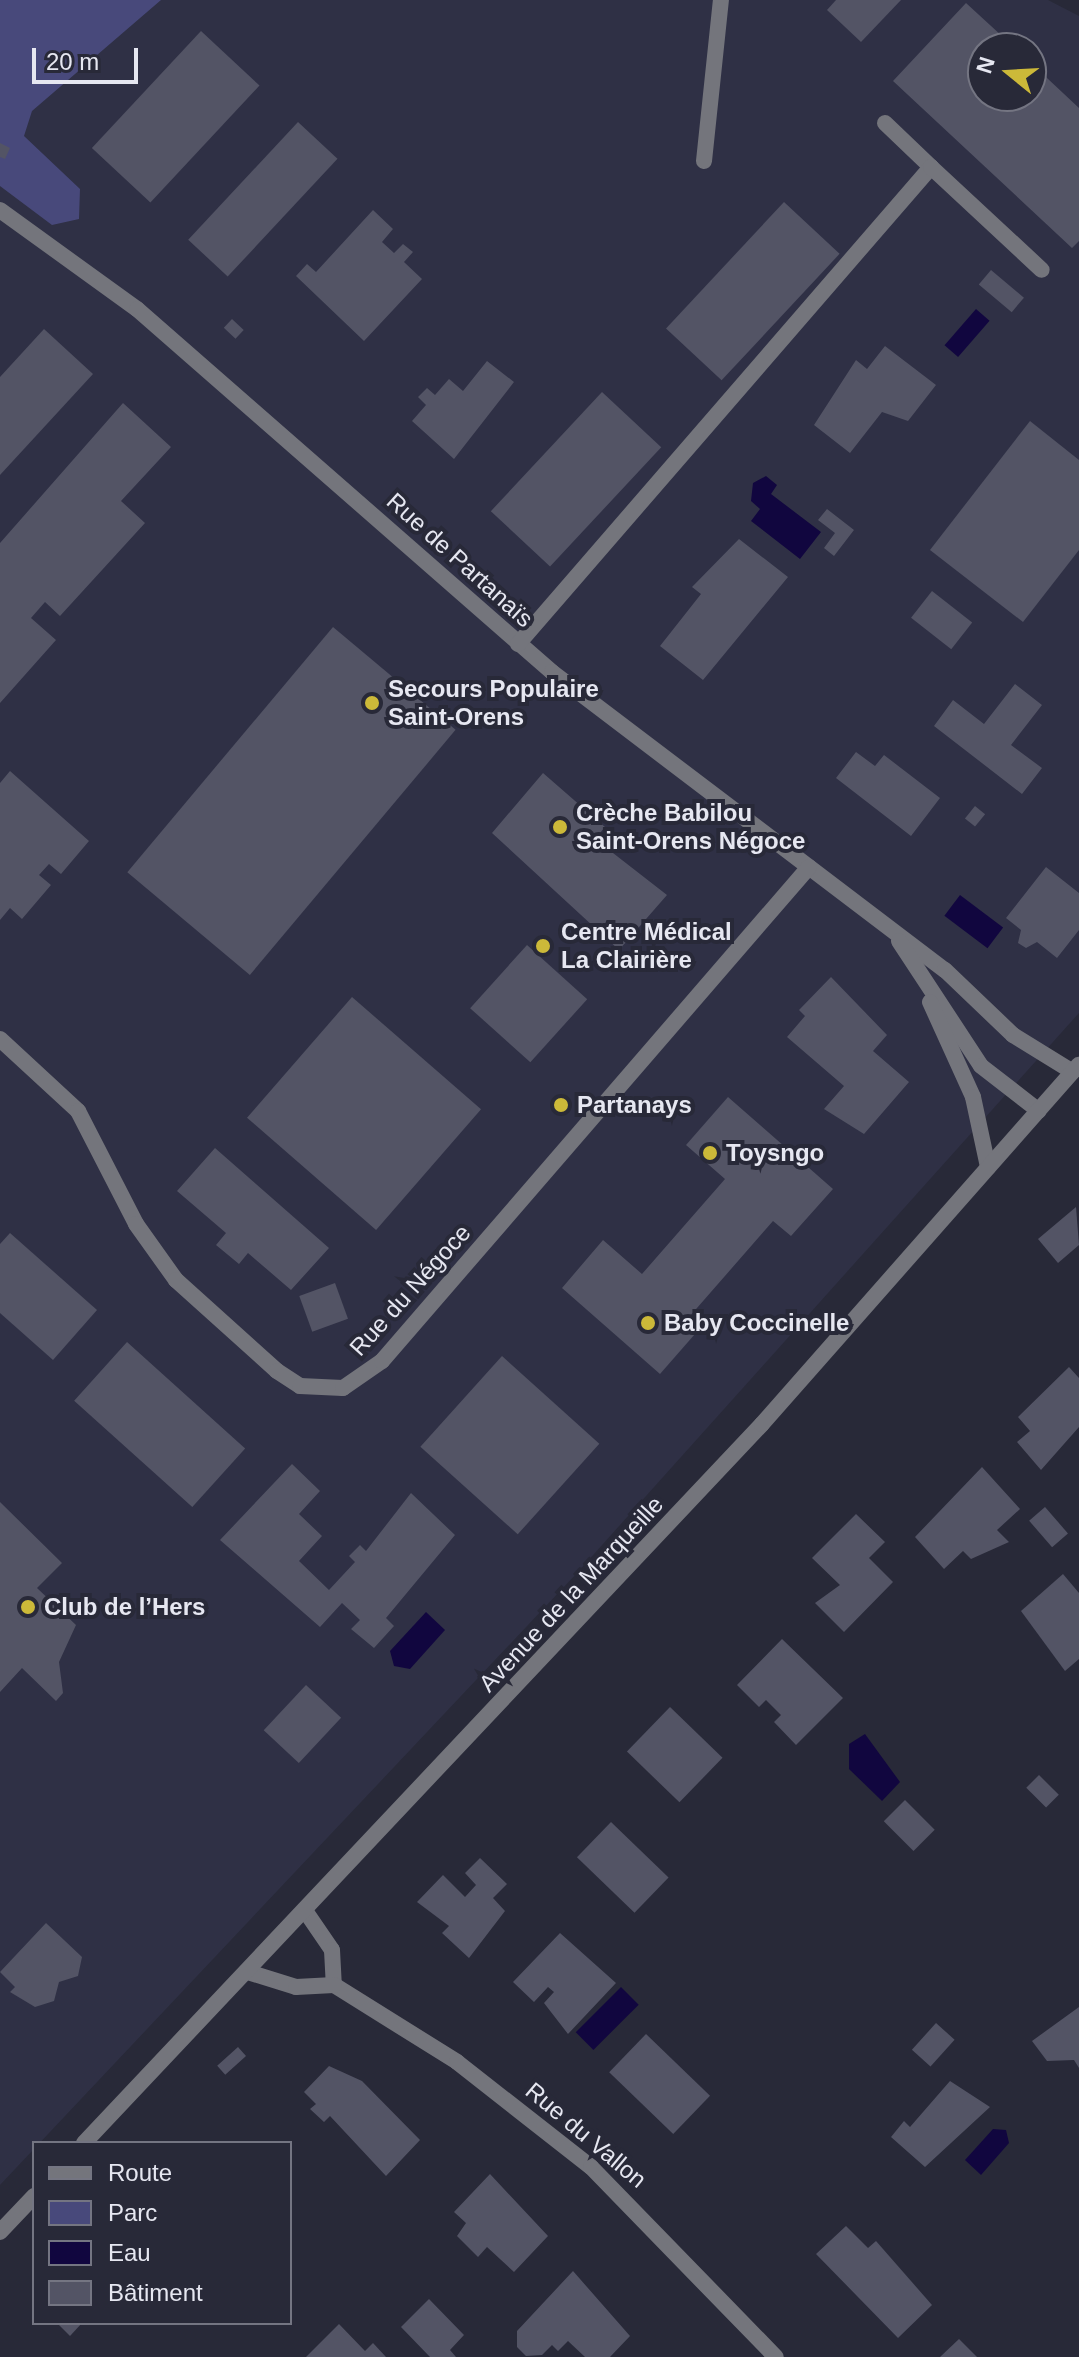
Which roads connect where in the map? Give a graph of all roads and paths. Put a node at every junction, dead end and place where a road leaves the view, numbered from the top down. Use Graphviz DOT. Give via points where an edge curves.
graph roads {
  1 [pos="721,0"];
  2 [pos="885,123"];
  3 [pos="704,161"];
  4 [pos="931,167"];
  5 [pos="0,210"];
  6 [pos="1042,270"];
  7 [pos="518,644"];
  8 [pos="809,867"];
  9 [pos="896,936"];
  10 [pos="921,978"];
  11 [pos="0,1039"];
  12 [pos="1076,1069"];
  13 [pos="1039,1111"];
  14 [pos="988,1167"];
  15 [pos="306,1912"];
  16 [pos="248,1972"];
  17 [pos="334,1985"];
  18 [pos="86,2141"];
  19 [pos="32,2198"];
  20 [pos="0,2231"];
  21 [pos="776,2357"];
  1 -- 3 [label="street"];
  2 -- 4 [label="street"];
  4 -- 6 [label="street"];
  4 -- 7 [label="street"];
  5 -- 7 [label="street, Rue de Partanaïs" via="137,309"];
  7 -- 8 [label="street, Rue de Partanaïs"];
  8 -- 9 [label="street, Rue de Partanaïs"];
  8 -- 11 [label="street, Rue du Négoce" via="382,1361 343,1388 288,1379 176,1280 136,1224 78,1111"];
  9 -- 10 [label="street, Rue de Partanaïs"];
  9 -- 12 [label="street, Rue de Partanaïs" via="970,990 1013,1035"];
  10 -- 13 [label="street, Rue de Partanaïs" via="991,1078"];
  10 -- 14 [label="street, Rue de Partanaïs" via="973,1097"];
  12 -- 13 [label="street, Avenue de la Marqueille"];
  13 -- 14 [label="street, Avenue de la Marqueille"];
  14 -- 15 [label="street, Avenue de la Marqueille" via="762,1424"];
  15 -- 16 [label="street, Avenue de la Marqueille"];
  15 -- 17 [label="street" via="332,1950"];
  16 -- 17 [label="street" via="296,1987"];
  16 -- 18 [label="street, Avenue de la Marqueille"];
  17 -- 21 [label="street, Rue du Vallon" via="457,2062 580,2157"];
  19 -- 20 [label="street"];
}
